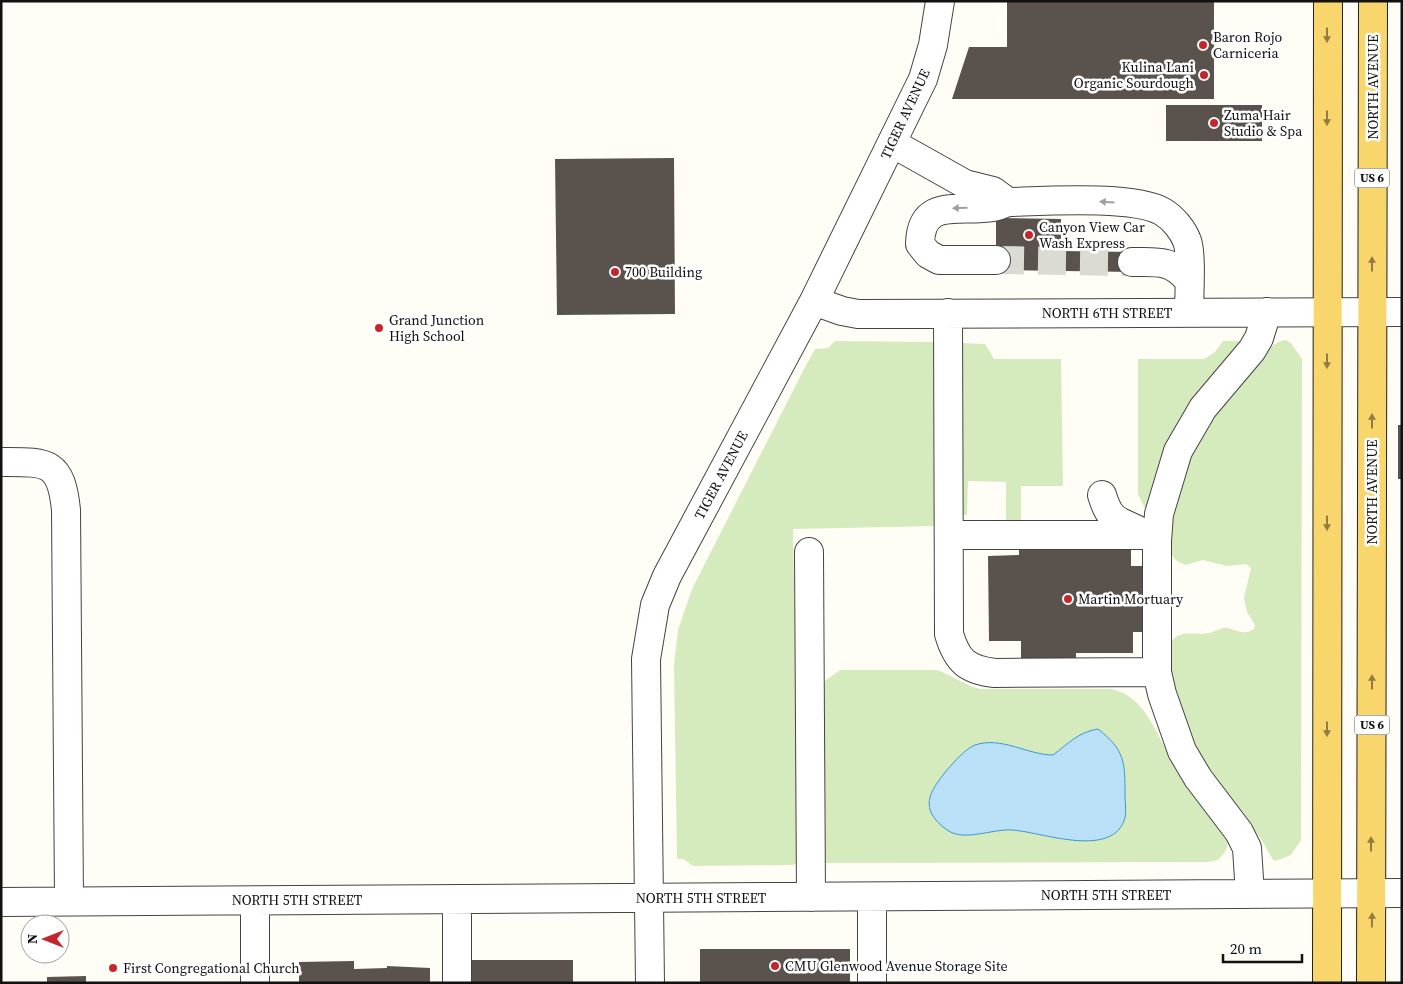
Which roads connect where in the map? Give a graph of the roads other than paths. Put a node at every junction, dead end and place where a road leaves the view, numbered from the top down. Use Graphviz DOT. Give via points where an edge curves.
graph roads {
  1 [pos="940,1"];
  2 [pos="1328,1"];
  3 [pos="1373,1"];
  4 [pos="892,143"];
  5 [pos="938,170"];
  6 [pos="1008,202"];
  7 [pos="1148,207"];
  8 [pos="920,244"];
  9 [pos="996,260"];
  10 [pos="1189,281"];
  11 [pos="814,301"];
  12 [pos="1267,312"];
  13 [pos="1328,312"];
  14 [pos="1372,312"];
  15 [pos="1402,312"];
  16 [pos="948,313"];
  17 [pos="1189,313"];
  18 [pos="1,462"];
  19 [pos="1102,495"];
  20 [pos="949,535"];
  21 [pos="1152,538"];
  22 [pos="809,552"];
  23 [pos="1157,672"];
  24 [pos="1372,893"];
  25 [pos="1402,893"];
  26 [pos="1250,894"];
  27 [pos="1328,894"];
  28 [pos="811,897"];
  29 [pos="872,897"];
  30 [pos="651,898"];
  31 [pos="457,899"];
  32 [pos="69,900"];
  33 [pos="256,901"];
  34 [pos="1,902"];
  35 [pos="255,983"];
  36 [pos="457,983"];
  37 [pos="650,983"];
  38 [pos="872,983"];
  39 [pos="1327,983"];
  40 [pos="1371,983"];
  1 -- 4 [label="street, TIGER AVENUE" via="933,45 923,79"];
  2 -- 13 [label="main road, one-way"];
  14 -- 3 [label="main road, NORTH AVENUE / US 6, one-way"];
  4 -- 5 [label="street"];
  4 -- 11 [label="street, TIGER AVENUE"];
  5 -- 6 [label="street" via="965,184 993,191"];
  5 -- 8 [label="street" via="935,192 915,210 912,220 913,232"];
  7 -- 6 [label="street, one-way" via="1109,202"];
  6 -- 8 [label="street, one-way" via="992,207 951,208 936,213 926,220 920,231"];
  7 -- 10 [label="street" via="1162,212 1179,227 1188,242"];
  7 -- 10 [label="street" via="1164,230 1164,242 1160,256 1142,262 1170,264"];
  8 -- 9 [label="street" via="939,260"];
  10 -- 17 [label="street"];
  11 -- 16 [label="street, NORTH 6TH STREET" via="858,314"];
  11 -- 30 [label="street, TIGER AVENUE" via="667,576 655,605 646,659"];
  12 -- 13 [label="street, NORTH 6TH STREET"];
  12 -- 17 [label="street, NORTH 6TH STREET"];
  12 -- 21 [label="street" via="1252,350 1203,408 1178,451"];
  13 -- 14 [label="street, NORTH 6TH STREET"];
  13 -- 27 [label="main road, one-way"];
  14 -- 15 [label="street, NORTH 6TH STREET"];
  24 -- 14 [label="main road, NORTH AVENUE / US 6, one-way"];
  16 -- 17 [label="street, NORTH 6TH STREET"];
  16 -- 20 [label="street"];
  18 -- 32 [label="street" via="35,462 51,468 59,475 64,488"];
  19 -- 21 [label="street" via="1107,512 1118,522"];
  20 -- 21 [label="street"];
  20 -- 23 [label="street" via="949,634 954,652 971,667 995,673"];
  21 -- 23 [label="street"];
  22 -- 28 [label="street"];
  23 -- 26 [label="street" via="1182,751 1247,848"];
  24 -- 25 [label="street, NORTH 5TH STREET"];
  24 -- 27 [label="street, NORTH 5TH STREET"];
  40 -- 24 [label="main road, NORTH AVENUE / US 6, one-way"];
  26 -- 27 [label="street, NORTH 5TH STREET"];
  26 -- 29 [label="street, NORTH 5TH STREET"];
  27 -- 39 [label="main road"];
  28 -- 29 [label="street, NORTH 5TH STREET"];
  28 -- 30 [label="street, NORTH 5TH STREET"];
  29 -- 38 [label="street"];
  30 -- 31 [label="street, NORTH 5TH STREET"];
  30 -- 37 [label="street, TIGER AVENUE"];
  31 -- 33 [label="street, NORTH 5TH STREET"];
  31 -- 36 [label="street"];
  32 -- 33 [label="street, NORTH 5TH STREET"];
  32 -- 34 [label="street, NORTH 5TH STREET"];
  33 -- 35 [label="street"];
}
